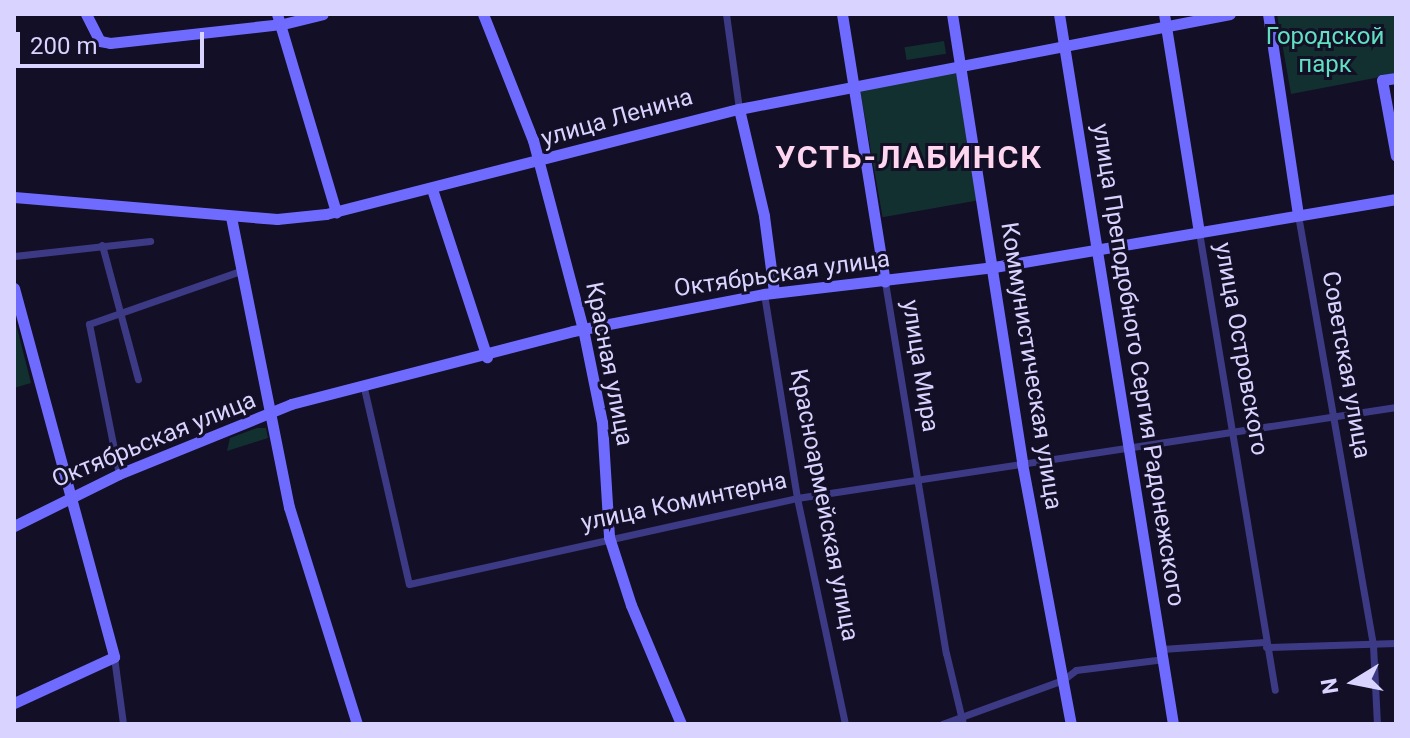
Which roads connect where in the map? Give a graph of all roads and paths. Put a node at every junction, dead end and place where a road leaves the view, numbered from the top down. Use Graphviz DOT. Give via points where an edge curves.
graph roads {
  1 [pos="86,14"];
  2 [pos="323,14"];
  3 [pos="483,14"];
  4 [pos="726,14"];
  5 [pos="842,14"];
  6 [pos="952,14"];
  7 [pos="1059,14"];
  8 [pos="1230,14"];
  9 [pos="1268,14"];
  10 [pos="280,19"];
  11 [pos="1165,20"];
  12 [pos="1064,45"];
  13 [pos="960,66"];
  14 [pos="1396,78"];
  15 [pos="853,86"];
  16 [pos="739,109"];
  17 [pos="1396,156"];
  18 [pos="539,163"];
  19 [pos="432,189"];
  20 [pos="14,197"];
  21 [pos="1396,199"];
  22 [pos="336,212"];
  23 [pos="1298,215"];
  24 [pos="231,217"];
  25 [pos="1199,232"];
  26 [pos="150,241"];
  27 [pos="102,245"];
  28 [pos="1097,250"];
  29 [pos="14,256"];
  30 [pos="994,267"];
  31 [pos="240,271"];
  32 [pos="885,282"];
  33 [pos="14,288"];
  34 [pos="769,293"];
  35 [pos="118,315"];
  36 [pos="583,329"];
  37 [pos="487,357"];
  38 [pos="138,379"];
  39 [pos="364,388"];
  40 [pos="1396,407"];
  41 [pos="269,417"];
  42 [pos="1333,417"];
  43 [pos="1233,434"];
  44 [pos="1129,451"];
  45 [pos="1022,463"];
  46 [pos="119,474"];
  47 [pos="916,479"];
  48 [pos="71,495"];
  49 [pos="797,498"];
  50 [pos="14,526"];
  51 [pos="609,537"];
  52 [pos="1396,643"];
  53 [pos="1266,645"];
  54 [pos="1373,645"];
  55 [pos="1163,654"];
  56 [pos="114,657"];
  57 [pos="1063,680"];
  58 [pos="1275,690"];
  59 [pos="14,703"];
  60 [pos="962,721"];
  61 [pos="123,724"];
  62 [pos="357,724"];
  63 [pos="681,724"];
  64 [pos="845,724"];
  65 [pos="942,724"];
  66 [pos="1071,724"];
  67 [pos="1173,724"];
  68 [pos="1377,724"];
  1 -- 10 [label="street" via="100,41 110,43"];
  2 -- 10 [label="street"];
  3 -- 18 [label="street, Красная улица"];
  4 -- 16 [label="street, Красноармейская улица"];
  5 -- 15 [label="street, улица Мира"];
  6 -- 13 [label="street, Коммунистическая улица"];
  7 -- 12 [label="street, улица Преподобного Сергия Радонежского"];
  8 -- 11 [label="street, улица Ленина"];
  9 -- 23 [label="street, Советская улица"];
  10 -- 22 [label="street"];
  11 -- 12 [label="street, улица Ленина"];
  11 -- 25 [label="street, улица Островского"];
  12 -- 13 [label="street, улица Ленина"];
  12 -- 28 [label="street, улица Преподобного Сергия Радонежского"];
  13 -- 15 [label="street, улица Ленина"];
  13 -- 30 [label="street, Коммунистическая улица"];
  14 -- 17 [label="street" via="1382,80"];
  15 -- 16 [label="street, улица Ленина"];
  15 -- 32 [label="street, улица Мира"];
  16 -- 18 [label="street, улица Ленина" via="623,135"];
  16 -- 34 [label="street, Красноармейская улица" via="764,216"];
  18 -- 19 [label="street, улица Ленина"];
  18 -- 36 [label="street, Красная улица"];
  19 -- 22 [label="street, улица Ленина"];
  19 -- 37 [label="street"];
  20 -- 24 [label="street, улица Ленина"];
  21 -- 23 [label="street, Октябрьская улица"];
  22 -- 24 [label="street, улица Ленина" via="277,219"];
  23 -- 25 [label="street, Октябрьская улица"];
  23 -- 42 [label="street, Советская улица"];
  24 -- 31 [label="street"];
  25 -- 28 [label="street, Октябрьская улица"];
  25 -- 43 [label="street, улица Островского"];
  26 -- 27 [label="street"];
  27 -- 29 [label="street"];
  27 -- 35 [label="street"];
  28 -- 30 [label="street, Октябрьская улица"];
  28 -- 44 [label="street, улица Преподобного Сергия Радонежского"];
  30 -- 32 [label="street, Октябрьская улица"];
  30 -- 45 [label="street, Коммунистическая улица"];
  31 -- 35 [label="street"];
  31 -- 41 [label="street"];
  32 -- 34 [label="street, Октябрьская улица"];
  32 -- 47 [label="street, улица Мира"];
  33 -- 48 [label="street"];
  34 -- 36 [label="street, Октябрьская улица"];
  34 -- 49 [label="street, Красноармейская улица"];
  35 -- 38 [label="street"];
  35 -- 46 [label="street" via="89,324"];
  36 -- 37 [label="street, Октябрьская улица"];
  36 -- 51 [label="street, Красная улица" via="602,422"];
  37 -- 39 [label="street, Октябрьская улица"];
  39 -- 41 [label="street, Октябрьская улица" via="291,404"];
  39 -- 51 [label="street, улица Коминтерна" via="409,584"];
  40 -- 42 [label="street, улица Коминтерна"];
  41 -- 46 [label="street, Октябрьская улица"];
  41 -- 62 [label="street" via="289,507"];
  42 -- 43 [label="street, улица Коминтерна"];
  42 -- 54 [label="street, Советская улица"];
  43 -- 44 [label="street, улица Коминтерна"];
  43 -- 53 [label="street, улица Островского"];
  44 -- 45 [label="street, улица Коминтерна"];
  44 -- 55 [label="street, улица Преподобного Сергия Радонежского"];
  45 -- 47 [label="street, улица Коминтерна"];
  45 -- 57 [label="street, Коммунистическая улица"];
  46 -- 48 [label="street, Октябрьская улица"];
  47 -- 49 [label="street, улица Коминтерна"];
  47 -- 60 [label="street, улица Мира"];
  48 -- 50 [label="street, Октябрьская улица"];
  48 -- 56 [label="street"];
  49 -- 51 [label="street, улица Коминтерна"];
  49 -- 64 [label="street, Красноармейская улица"];
  51 -- 63 [label="street, Красная улица"];
  52 -- 54 [label="street"];
  53 -- 54 [label="street"];
  53 -- 55 [label="street"];
  53 -- 58 [label="street, улица Островского"];
  54 -- 68 [label="street, Советская улица"];
  55 -- 57 [label="street" via="1076,670"];
  55 -- 67 [label="street, улица Преподобного Сергия Радонежского"];
  56 -- 59 [label="street"];
  56 -- 61 [label="street"];
  57 -- 60 [label="street"];
  57 -- 66 [label="street, Коммунистическая улица"];
  60 -- 65 [label="street"];
}
